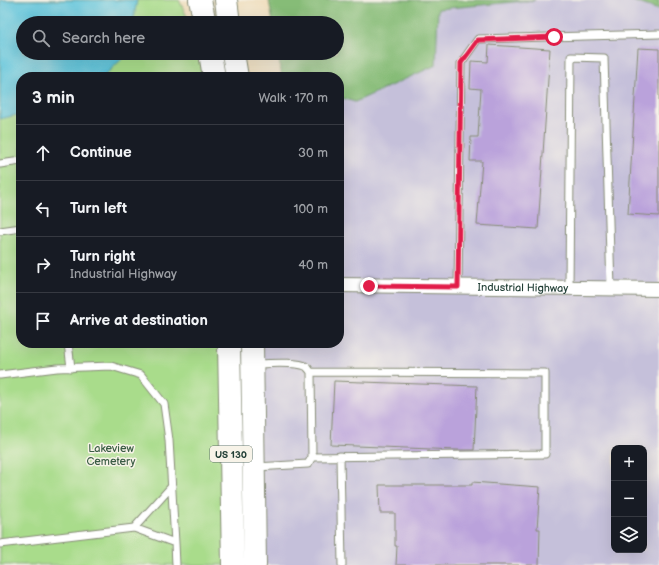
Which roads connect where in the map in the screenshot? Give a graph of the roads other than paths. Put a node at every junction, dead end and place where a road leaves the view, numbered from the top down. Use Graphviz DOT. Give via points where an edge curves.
graph roads {
  1 [pos="200,0"];
  2 [pos="226,0"];
  3 [pos="203,16"];
  4 [pos="228,16"];
  5 [pos="659,34"];
  6 [pos="211,60"];
  7 [pos="234,60"];
  8 [pos="213,72"];
  9 [pos="235,72"];
  10 [pos="16,162"];
  11 [pos="0,164"];
  12 [pos="16,229"];
  13 [pos="0,231"];
  14 [pos="344,285"];
  15 [pos="458,287"];
  16 [pos="569,288"];
  17 [pos="612,288"];
  18 [pos="659,289"];
  19 [pos="69,348"];
  20 [pos="229,348"];
  21 [pos="252,348"];
  22 [pos="252,364"];
  23 [pos="71,368"];
  24 [pos="311,372"];
  25 [pos="0,375"];
  26 [pos="340,456"];
  27 [pos="312,457"];
  28 [pos="254,467"];
  29 [pos="172,486"];
  30 [pos="134,528"];
  31 [pos="175,543"];
  32 [pos="0,544"];
  33 [pos="176,565"];
  34 [pos="233,565"];
  35 [pos="255,565"];
  36 [pos="342,565"];
  1 -- 3 [label="highway"];
  2 -- 4 [label="highway"];
  5 -- 15 [label="lane" via="478,40 461,63"];
  6 -- 8 [label="highway"];
  7 -- 9 [label="highway"];
  10 -- 11 [label="lane"];
  12 -- 13 [label="lane"];
  14 -- 15 [label="street, Industrial Highway"];
  15 -- 16 [label="street, Industrial Highway"];
  16 -- 17 [label="street, Industrial Highway"];
  16 -- 17 [label="lane" via="571,58 604,58"];
  17 -- 18 [label="street, Industrial Highway"];
  19 -- 23 [label="lane"];
  20 -- 34 [label="highway, US 130"];
  21 -- 22 [label="highway, US 130"];
  22 -- 24 [label="lane" via="300,365"];
  22 -- 28 [label="highway, US 130"];
  23 -- 25 [label="lane"];
  23 -- 29 [label="lane" via="111,366 141,375 164,404"];
  24 -- 26 [label="lane" via="545,373 545,454"];
  24 -- 27 [label="lane"];
  26 -- 27 [label="lane"];
  26 -- 36 [label="lane"];
  27 -- 28 [label="lane" via="308,464"];
  28 -- 35 [label="highway, US 130"];
  29 -- 30 [label="lane"];
  29 -- 31 [label="lane"];
  30 -- 31 [label="lane"];
  30 -- 32 [label="lane"];
  31 -- 33 [label="lane"];
}
